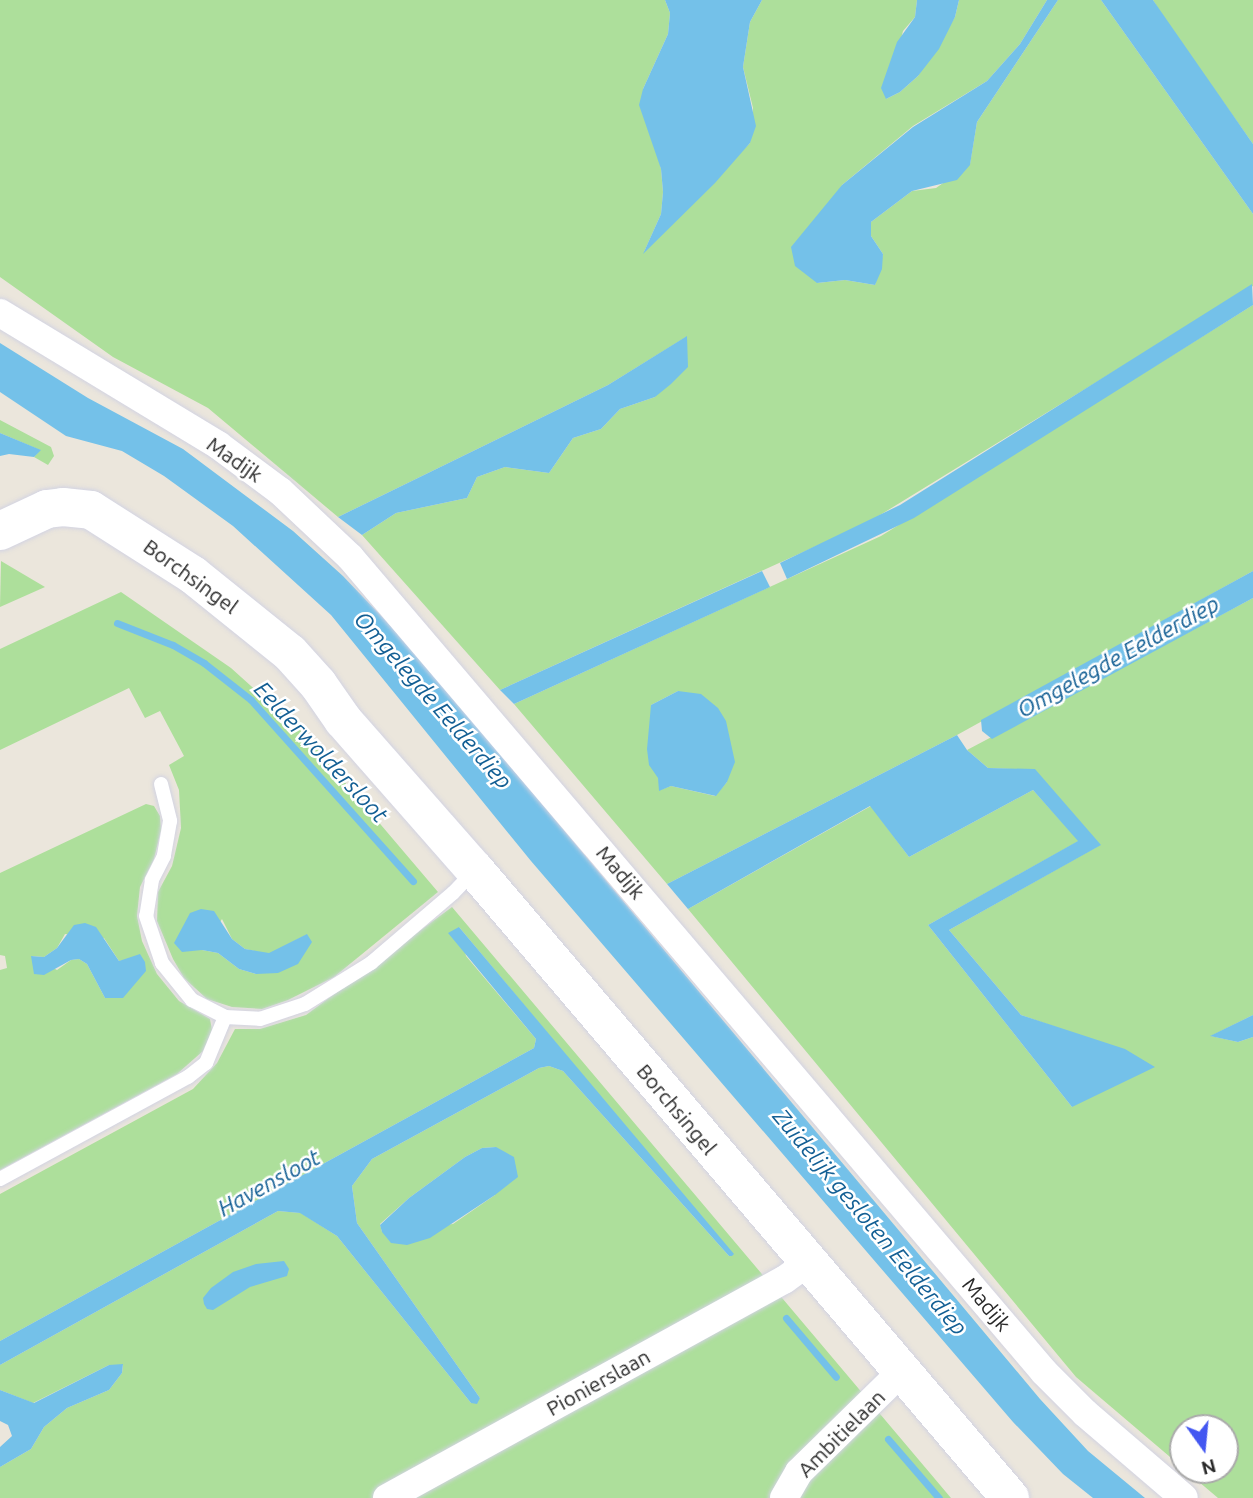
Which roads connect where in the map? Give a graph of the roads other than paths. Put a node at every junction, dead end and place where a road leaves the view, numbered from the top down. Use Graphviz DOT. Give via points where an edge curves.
graph roads {
  1 [pos="0,313"];
  2 [pos="2,530"];
  3 [pos="160,784"];
  4 [pos="475,870"];
  5 [pos="225,1017"];
  6 [pos="0,1179"];
  7 [pos="807,1263"];
  8 [pos="902,1371"];
  9 [pos="387,1498"];
  10 [pos="784,1498"];
  11 [pos="1010,1498"];
  12 [pos="1184,1498"];
  1 -- 12 [label="street, Madijk" via="218,445 280,491 350,556 1044,1372"];
  2 -- 4 [label="main road, Borchsingel" via="32,514 63,507 91,510 193,575 266,631 318,684 343,720"];
  3 -- 5 [label="lane" via="170,821 146,916 162,963 192,1000"];
  4 -- 5 [label="lane" via="371,962 305,1004 260,1018"];
  4 -- 7 [label="main road, Borchsingel"];
  5 -- 6 [label="lane" via="206,1063 188,1077"];
  7 -- 8 [label="main road, Borchsingel"];
  7 -- 9 [label="street, Pionierslaan" via="784,1280"];
  8 -- 10 [label="street, Ambitielaan" via="799,1472"];
  8 -- 11 [label="main road, Borchsingel"];
}
